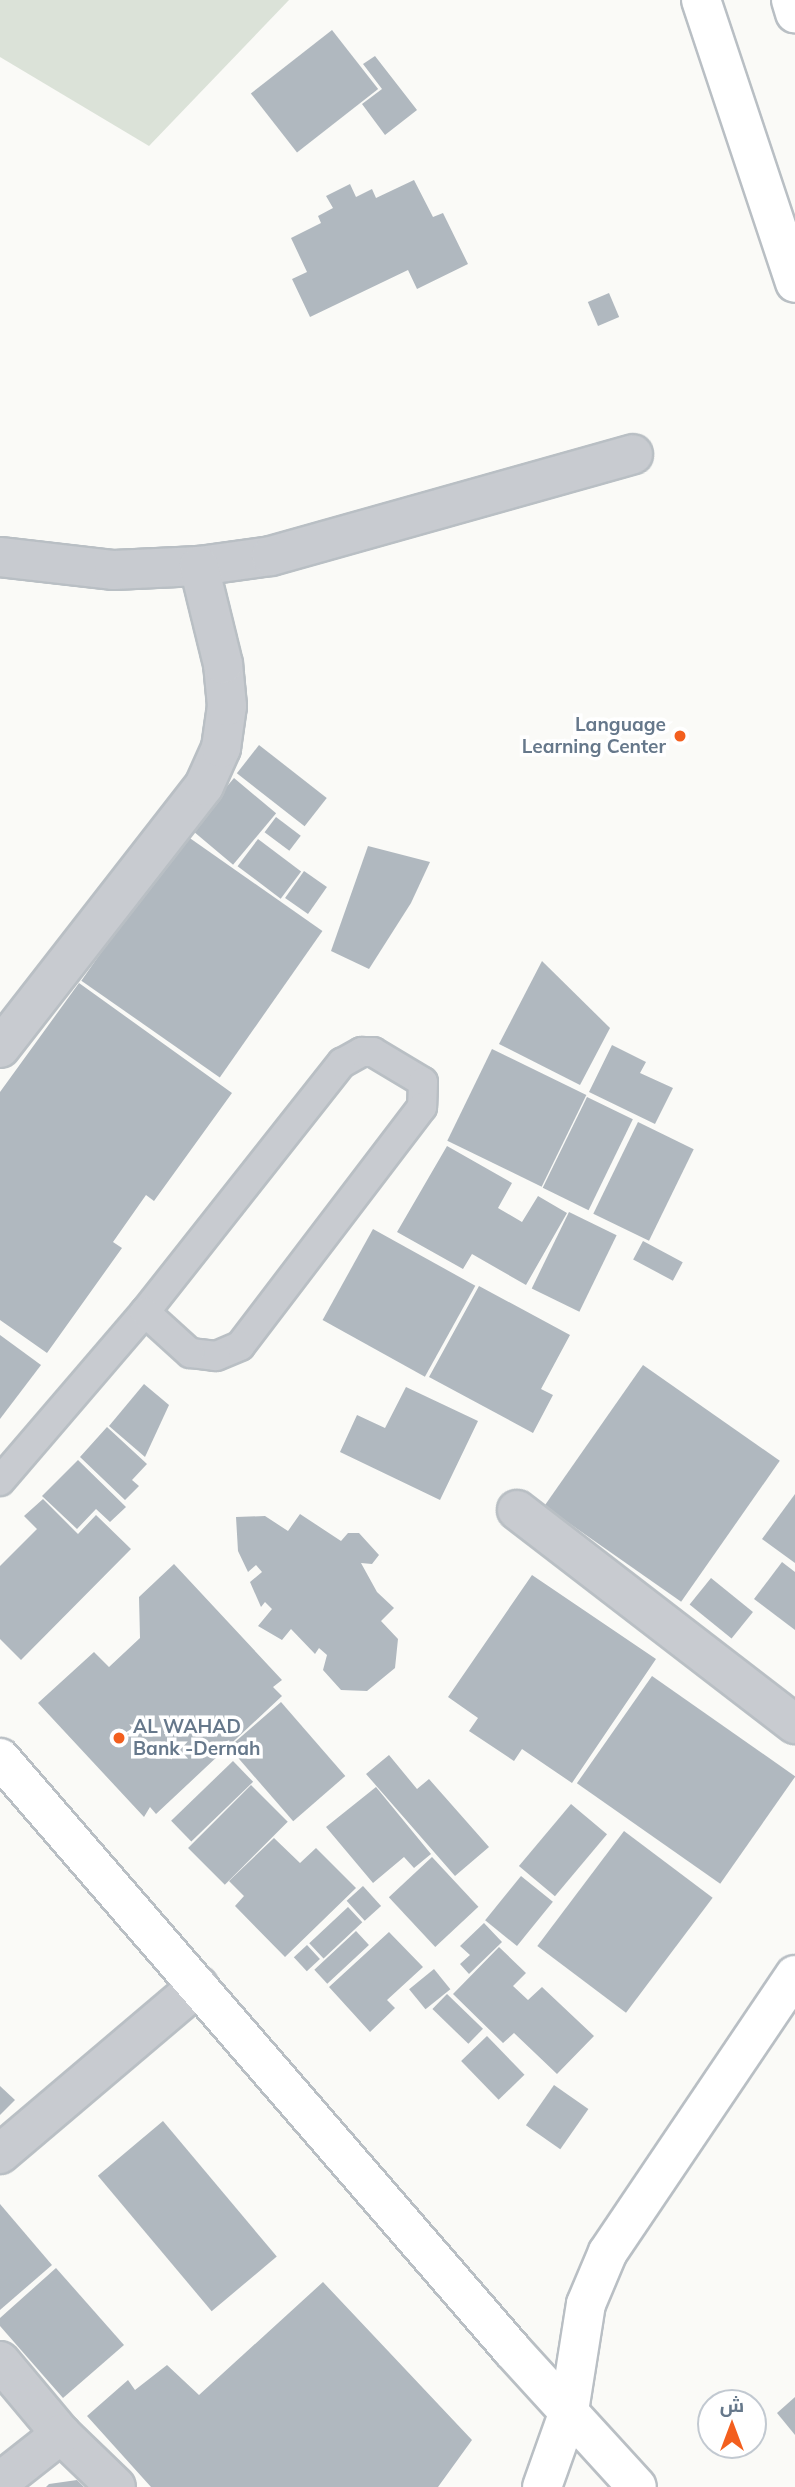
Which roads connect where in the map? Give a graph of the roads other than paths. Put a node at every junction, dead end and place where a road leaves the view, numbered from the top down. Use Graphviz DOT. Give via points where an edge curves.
graph roads {
  1 [pos="701,0"];
  2 [pos="790,0"];
  3 [pos="795,13"];
  4 [pos="795,283"];
  5 [pos="633,454"];
  6 [pos="0,557"];
  7 [pos="198,566"];
  8 [pos="0,1048"];
  9 [pos="145,1312"];
  10 [pos="0,1481"];
  11 [pos="517,1510"];
  12 [pos="795,1724"];
  13 [pos="2,1764"];
  14 [pos="795,1975"];
  15 [pos="198,1986"];
  16 [pos="0,2154"];
  17 [pos="0,2361"];
  18 [pos="569,2411"];
  19 [pos="61,2434"];
  20 [pos="0,2483"];
  21 [pos="116,2487"];
  22 [pos="542,2487"];
  23 [pos="637,2487"];
  1 -- 4 [label="main road"];
  2 -- 3 [label="main road"];
  5 -- 7 [label="street" via="271,556"];
  6 -- 7 [label="street" via="114,570"];
  7 -- 8 [label="street" via="223,664 227,706 221,748 204,786"];
  9 -- 9 [label="lane" via="342,1063 362,1052 373,1052 423,1082 422,1107 240,1346 216,1356 190,1353"];
  9 -- 10 [label="lane"];
  11 -- 12 [label="street"];
  13 -- 15 [label="main road"];
  14 -- 18 [label="main road" via="608,2252 586,2304"];
  15 -- 16 [label="street"];
  15 -- 18 [label="main road"];
  17 -- 19 [label="street"];
  18 -- 22 [label="main road"];
  18 -- 23 [label="main road"];
  19 -- 20 [label="street"];
  19 -- 21 [label="street"];
}
